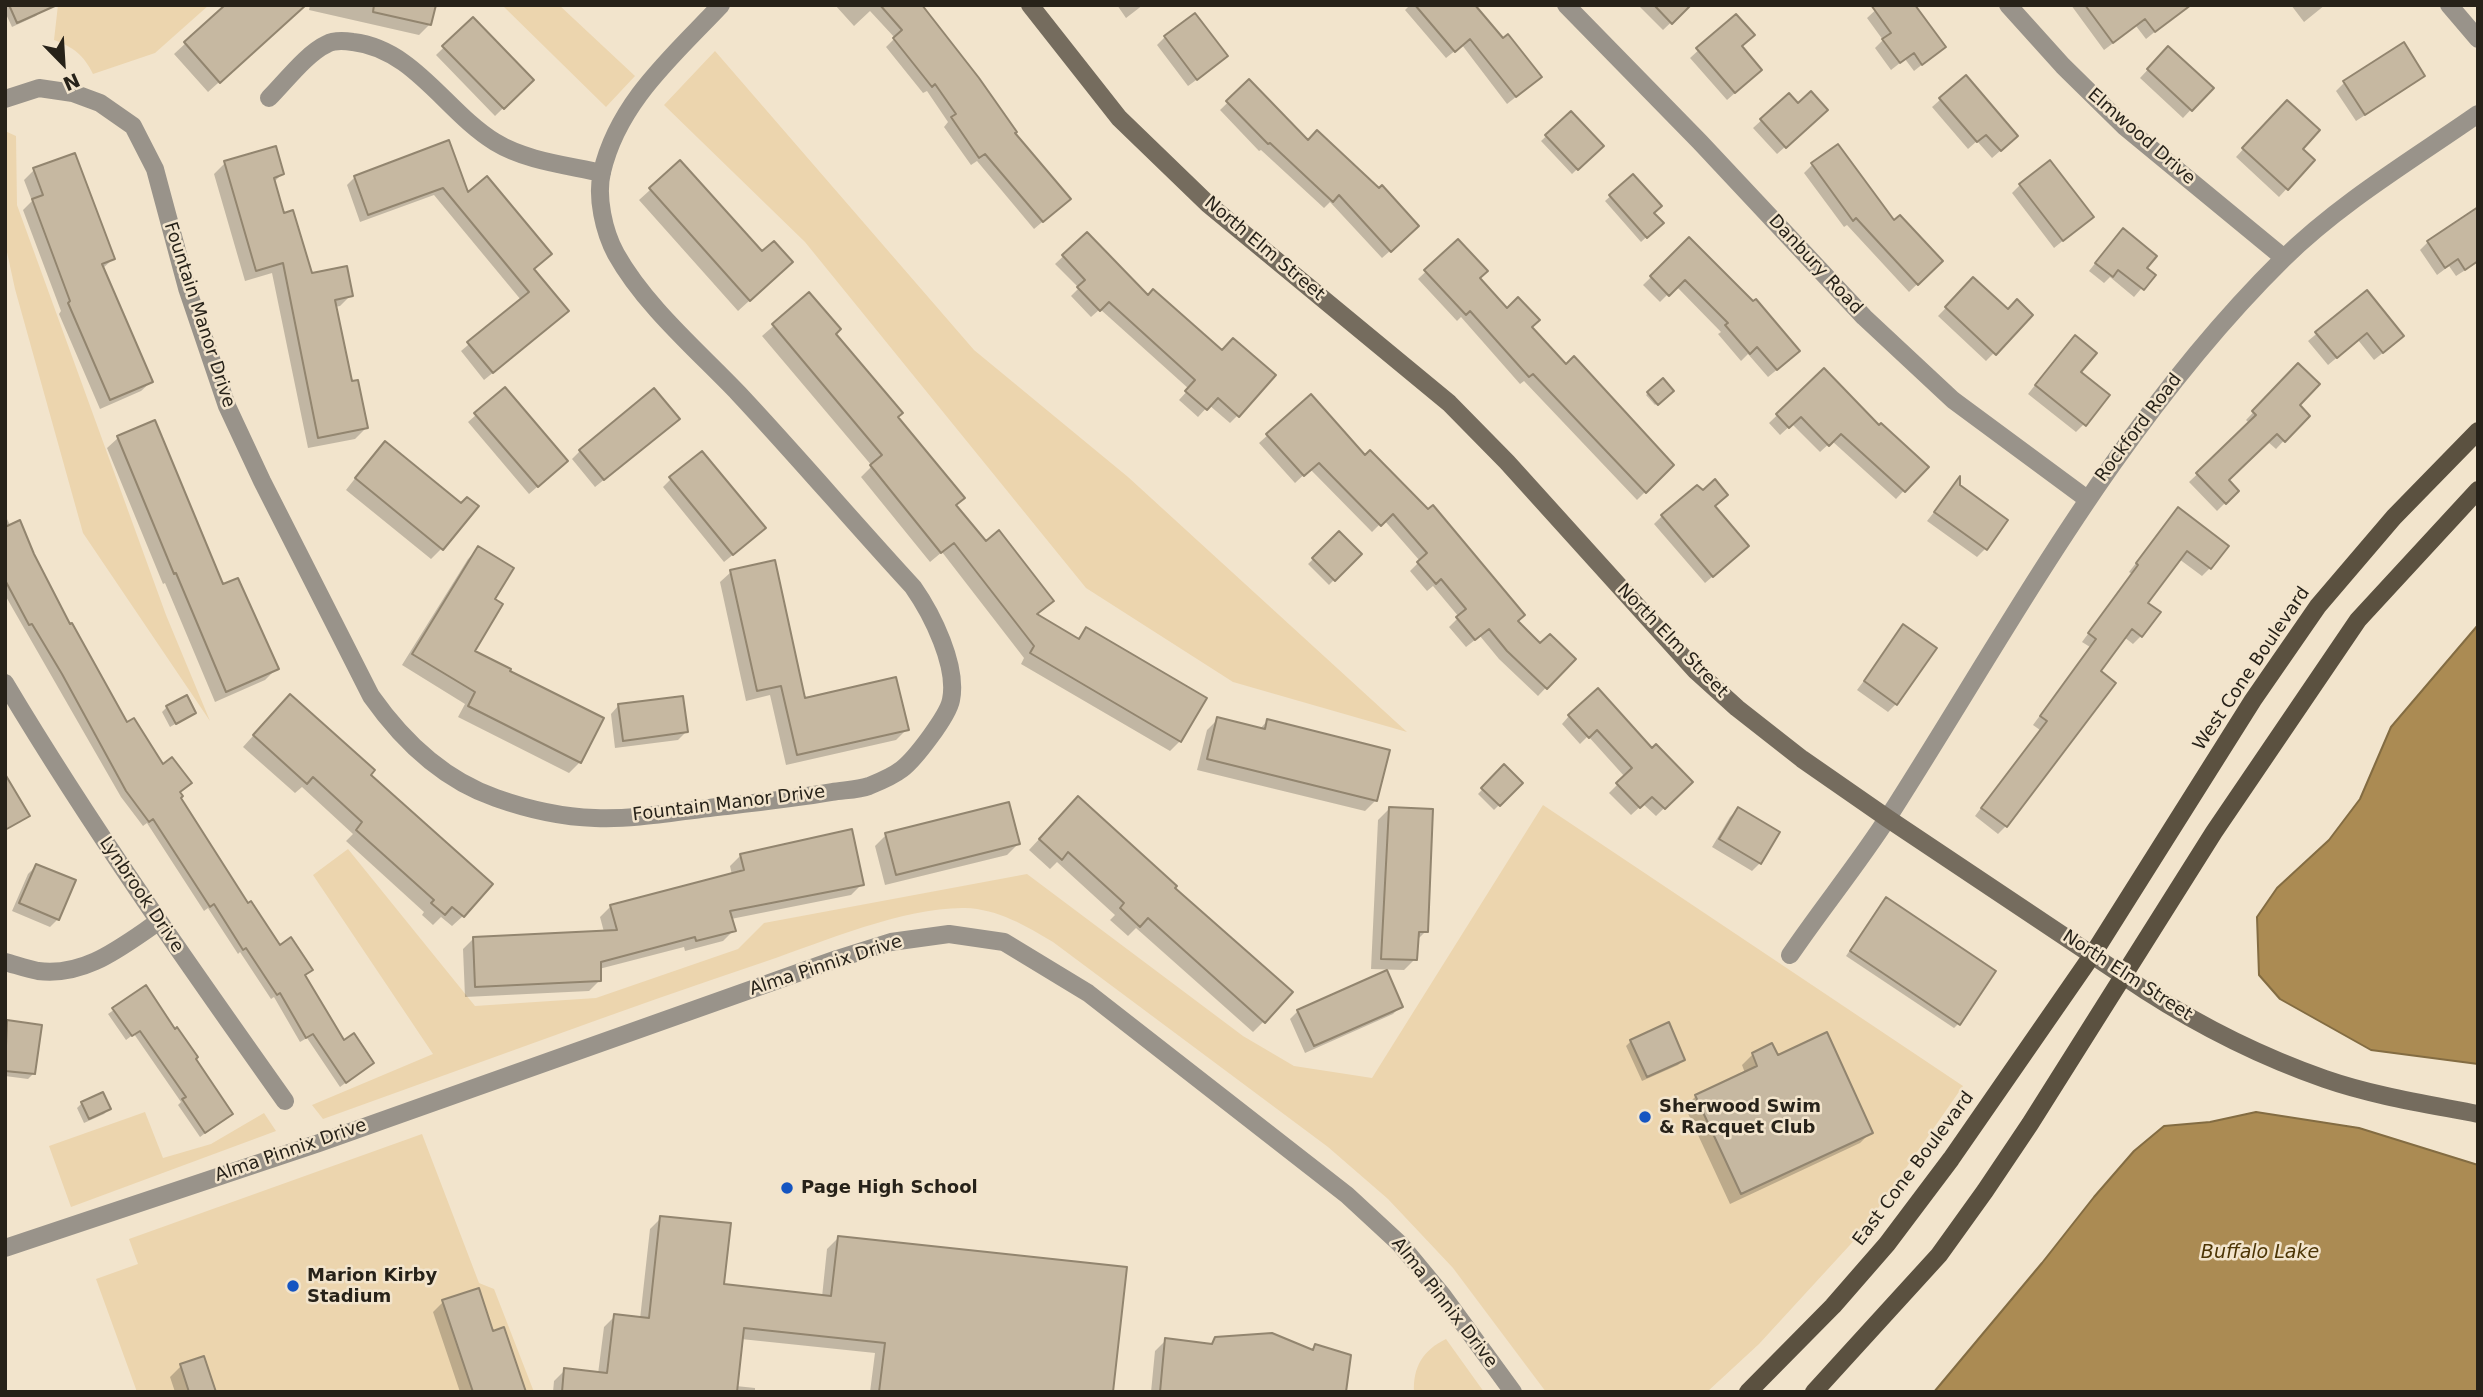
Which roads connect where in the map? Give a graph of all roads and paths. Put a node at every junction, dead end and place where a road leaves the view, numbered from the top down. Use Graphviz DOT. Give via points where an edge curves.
graph roads {
  1 [pos="721,5"];
  2 [pos="1031,5"];
  3 [pos="1566,5"];
  4 [pos="2008,5"];
  5 [pos="2449,5"];
  6 [pos="2478,39"];
  7 [pos="269,98"];
  8 [pos="5,99"];
  9 [pos="2478,114"];
  10 [pos="602,173"];
  11 [pos="2284,258"];
  12 [pos="2478,431"];
  13 [pos="2478,490"];
  14 [pos="2087,499"];
  15 [pos="5,683"];
  16 [pos="1887,818"];
  17 [pos="158,922"];
  18 [pos="2093,954"];
  19 [pos="1790,956"];
  20 [pos="5,962"];
  21 [pos="2124,976"];
  22 [pos="285,1101"];
  23 [pos="2478,1114"];
  24 [pos="5,1248"];
  25 [pos="1513,1392"];
  26 [pos="1748,1392"];
  27 [pos="1814,1392"];
  1 -- 10 [label="street, Fountain Manor Drive" via="649,80 621,120"];
  2 -- 16 [label="main road, North Elm Street" via="1119,118 1208,204 1449,403 1695,670 1802,759"];
  3 -- 14 [label="street, Danbury Road" via="1864,317 1953,400"];
  4 -- 11 [label="street, Elmwood Drive" via="2125,127"];
  5 -- 6 [label="street"];
  7 -- 10 [label="street" via="329,43 369,43 424,79 495,142 521,154"];
  8 -- 10 [label="street, Fountain Manor Drive" via="39,88 73,93 100,103 133,126 155,169 197,320 236,428 371,696 432,762 496,798 550,813 596,818 867,787 902,769 928,741 951,701 947,660 934,623 913,587 626,271 605,227"];
  9 -- 11 [label="street, Rockford Road" via="2326,219"];
  11 -- 14 [label="street, Rockford Road" via="2162,393"];
  12 -- 18 [label="main road, West Cone Boulevard" via="2394,517 2318,606 2253,700"];
  13 -- 21 [label="main road" via="2358,620 2214,832"];
  14 -- 16 [label="street, Rockford Road"];
  15 -- 17 [label="street, Lynbrook Drive" via="61,777"];
  16 -- 18 [label="main road, North Elm Street"];
  16 -- 19 [label="street, Rockford Road"];
  17 -- 20 [label="street" via="102,960 81,968 38,971"];
  17 -- 22 [label="street, Lynbrook Drive"];
  18 -- 21 [label="main road, North Elm Street"];
  18 -- 26 [label="main road, East Cone Boulevard" via="1887,1244"];
  21 -- 23 [label="main road, North Elm Street" via="2197,1022 2326,1079"];
  21 -- 27 [label="main road" via="1985,1192 1939,1255"];
  24 -- 25 [label="street, Alma Pinnix Drive" via="319,1143 837,959 891,942 949,934 1004,942 1088,993 1343,1191 1400,1244"];
}
